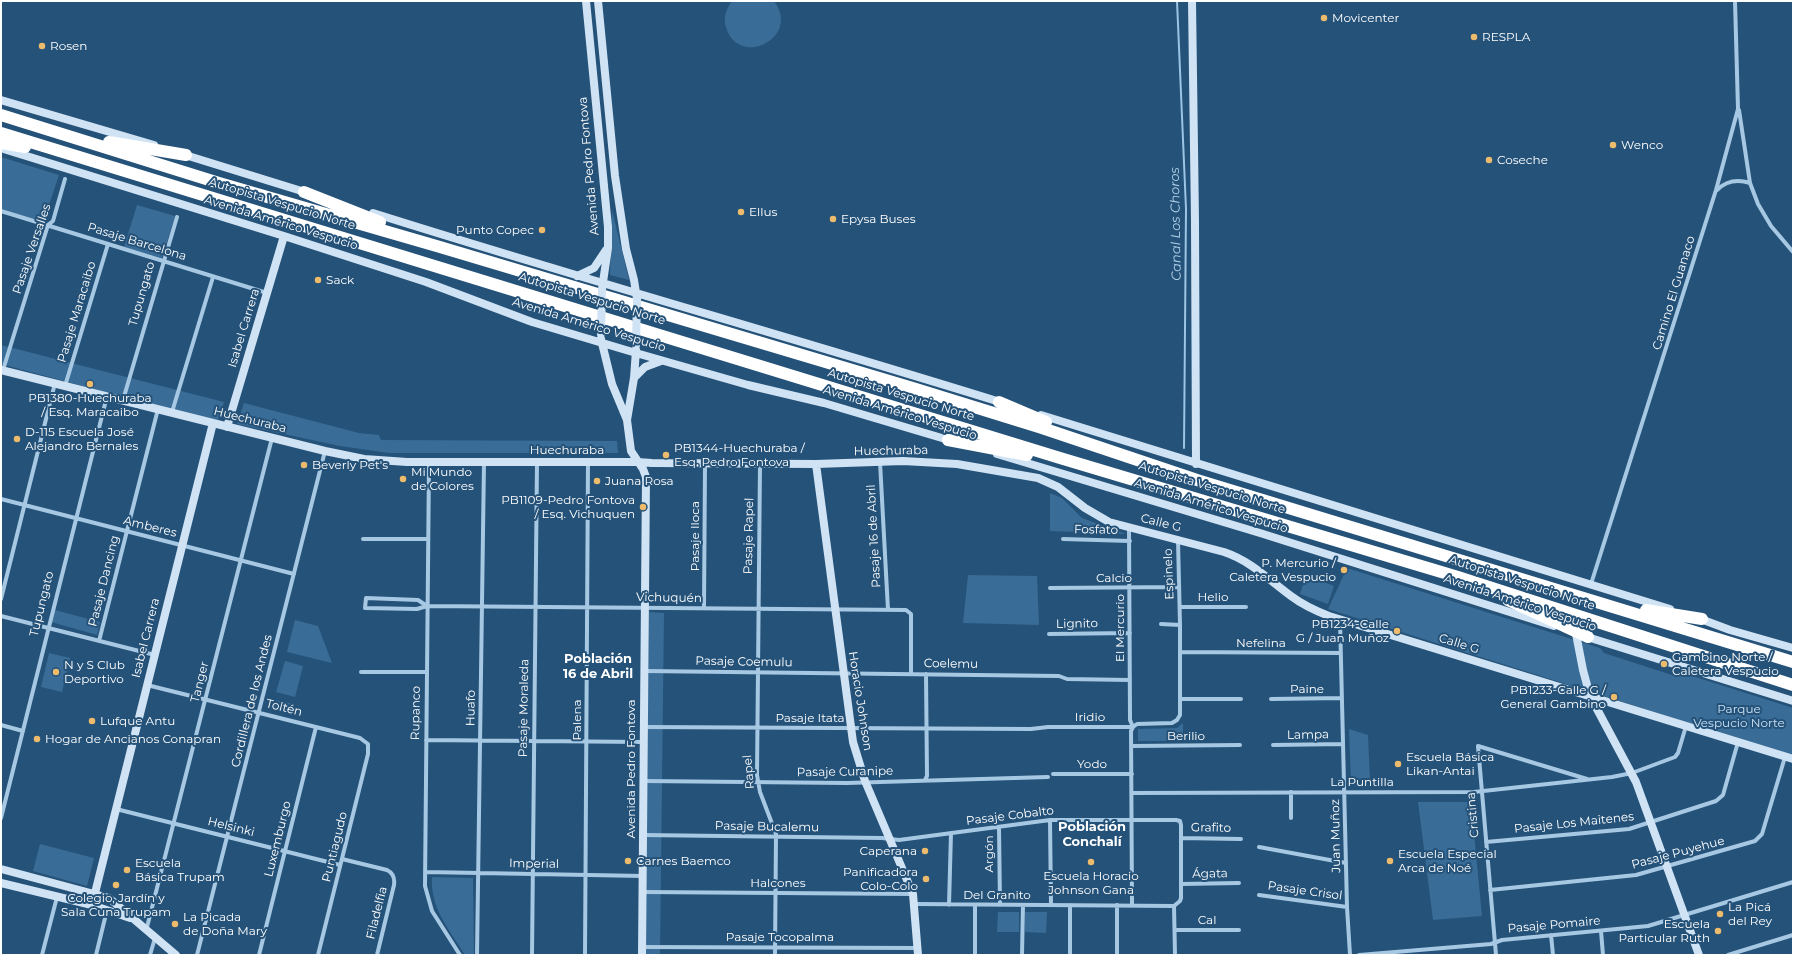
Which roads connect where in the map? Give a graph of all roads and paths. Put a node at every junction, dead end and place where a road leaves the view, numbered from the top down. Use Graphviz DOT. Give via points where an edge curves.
graph roads {
  1 [pos="586,1"];
  2 [pos="598,1"];
  3 [pos="1192,1"];
  4 [pos="1735,1"];
  5 [pos="1,100"];
  6 [pos="1738,109"];
  7 [pos="1,115"];
  8 [pos="1,133"];
  9 [pos="65,134"];
  10 [pos="1,143"];
  11 [pos="1,148"];
  12 [pos="186,155"];
  13 [pos="86,158"];
  14 [pos="65,180"];
  15 [pos="1750,183"];
  16 [pos="1716,190"];
  17 [pos="304,192"];
  18 [pos="1,211"];
  19 [pos="177,217"];
  20 [pos="48,225"];
  21 [pos="284,236"];
  22 [pos="108,244"];
  23 [pos="440,247"];
  24 [pos="608,248"];
  25 [pos="1793,252"];
  26 [pos="164,261"];
  27 [pos="577,276"];
  28 [pos="213,277"];
  29 [pos="602,287"];
  30 [pos="267,293"];
  31 [pos="637,297"];
  32 [pos="601,338"];
  33 [pos="636,349"];
  34 [pos="663,361"];
  35 [pos="2,370"];
  36 [pos="634,378"];
  37 [pos="55,383"];
  38 [pos="65,386"];
  39 [pos="107,396"];
  40 [pos="123,400"];
  41 [pos="999,402"];
  42 [pos="158,409"];
  43 [pos="172,413"];
  44 [pos="627,420"];
  45 [pos="213,423"];
  46 [pos="227,426"];
  47 [pos="272,438"];
  48 [pos="948,440"];
  49 [pos="325,451"];
  50 [pos="1126,457"];
  51 [pos="1060,458"];
  52 [pos="429,462"];
  53 [pos="484,462"];
  54 [pos="537,462"];
  55 [pos="588,462"];
  56 [pos="637,462"];
  57 [pos="880,462"];
  58 [pos="705,464"];
  59 [pos="760,464"];
  60 [pos="816,464"];
  61 [pos="1196,464"];
  62 [pos="1,499"];
  63 [pos="25,505"];
  64 [pos="76,518"];
  65 [pos="1130,528"];
  66 [pos="127,531"];
  67 [pos="363,539"];
  68 [pos="428,539"];
  69 [pos="1063,539"];
  70 [pos="1178,539"];
  71 [pos="1130,541"];
  72 [pos="182,545"];
  73 [pos="241,560"];
  74 [pos="294,574"];
  75 [pos="1458,577"];
  76 [pos="1591,584"];
  77 [pos="1179,587"];
  78 [pos="1050,588"];
  79 [pos="1130,588"];
  80 [pos="1,599"];
  81 [pos="1604,604"];
  82 [pos="427,606"];
  83 [pos="482,606"];
  84 [pos="535,607"];
  85 [pos="587,607"];
  86 [pos="1180,607"];
  87 [pos="1246,607"];
  88 [pos="645,608"];
  89 [pos="704,608"];
  90 [pos="758,609"];
  91 [pos="835,610"];
  92 [pos="888,610"];
  93 [pos="1,616"];
  94 [pos="1702,619"];
  95 [pos="1340,620"];
  96 [pos="1161,624"];
  97 [pos="1180,625"];
  98 [pos="48,628"];
  99 [pos="1130,632"];
  100 [pos="1049,634"];
  101 [pos="1576,634"];
  102 [pos="1588,637"];
  103 [pos="99,641"];
  104 [pos="1793,648"];
  105 [pos="1180,652"];
  106 [pos="1341,653"];
  107 [pos="155,655"];
  108 [pos="1793,662"];
  109 [pos="644,671"];
  110 [pos="361,672"];
  111 [pos="426,672"];
  112 [pos="758,672"];
  113 [pos="843,673"];
  114 [pos="911,674"];
  115 [pos="926,674"];
  116 [pos="1130,680"];
  117 [pos="147,685"];
  118 [pos="1793,685"];
  119 [pos="1590,696"];
  120 [pos="1342,698"];
  121 [pos="206,699"];
  122 [pos="1180,699"];
  123 [pos="1241,699"];
  124 [pos="1271,699"];
  125 [pos="1793,701"];
  126 [pos="259,712"];
  127 [pos="1,725"];
  128 [pos="1686,726"];
  129 [pos="316,727"];
  130 [pos="644,727"];
  131 [pos="1048,727"];
  132 [pos="1133,727"];
  133 [pos="757,728"];
  134 [pos="850,728"];
  135 [pos="926,728"];
  136 [pos="23,731"];
  137 [pos="426,740"];
  138 [pos="480,740"];
  139 [pos="534,741"];
  140 [pos="586,741"];
  141 [pos="644,742"];
  142 [pos="1738,742"];
  143 [pos="368,744"];
  144 [pos="1344,744"];
  145 [pos="1240,745"];
  146 [pos="1273,745"];
  147 [pos="1132,746"];
  148 [pos="1789,758"];
  149 [pos="1632,773"];
  150 [pos="1053,774"];
  151 [pos="1132,774"];
  152 [pos="1048,777"];
  153 [pos="925,780"];
  154 [pos="1590,780"];
  155 [pos="643,781"];
  156 [pos="865,781"];
  157 [pos="757,782"];
  158 [pos="1481,791"];
  159 [pos="1291,792"];
  160 [pos="1345,792"];
  161 [pos="1132,793"];
  162 [pos="116,809"];
  163 [pos="1,818"];
  164 [pos="1291,818"];
  165 [pos="1050,820"];
  166 [pos="1132,820"];
  167 [pos="1651,822"];
  168 [pos="174,823"];
  169 [pos="999,827"];
  170 [pos="951,833"];
  171 [pos="643,835"];
  172 [pos="227,836"];
  173 [pos="776,837"];
  174 [pos="1181,838"];
  175 [pos="1241,839"];
  176 [pos="891,840"];
  177 [pos="1486,842"];
  178 [pos="1259,847"];
  179 [pos="285,851"];
  180 [pos="342,859"];
  181 [pos="1346,863"];
  182 [pos="340,864"];
  183 [pos="1667,866"];
  184 [pos="2,870"];
  185 [pos="425,872"];
  186 [pos="478,873"];
  187 [pos="532,874"];
  188 [pos="585,875"];
  189 [pos="642,876"];
  190 [pos="1,879"];
  191 [pos="1793,882"];
  192 [pos="1,883"];
  193 [pos="1239,883"];
  194 [pos="1181,884"];
  195 [pos="1490,890"];
  196 [pos="642,892"];
  197 [pos="95,893"];
  198 [pos="776,893"];
  199 [pos="913,894"];
  200 [pos="1259,895"];
  201 [pos="57,897"];
  202 [pos="915,904"];
  203 [pos="92,905"];
  204 [pos="949,905"];
  205 [pos="975,905"];
  206 [pos="1000,905"];
  207 [pos="1022,905"];
  208 [pos="1050,905"];
  209 [pos="1070,905"];
  210 [pos="1117,905"];
  211 [pos="1132,905"];
  212 [pos="1174,906"];
  213 [pos="1347,907"];
  214 [pos="107,910"];
  215 [pos="1685,915"];
  216 [pos="131,918"];
  217 [pos="1176,930"];
  218 [pos="1239,930"];
  219 [pos="146,931"];
  220 [pos="1601,931"];
  221 [pos="1551,935"];
  222 [pos="1793,935"];
  223 [pos="155,938"];
  224 [pos="1495,942"];
  225 [pos="775,947"];
  226 [pos="642,951"];
  227 [pos="918,951"];
  228 [pos="42,955"];
  229 [pos="96,955"];
  230 [pos="150,955"];
  231 [pos="176,955"];
  232 [pos="197,955"];
  233 [pos="259,955"];
  234 [pos="318,955"];
  235 [pos="377,955"];
  236 [pos="460,955"];
  237 [pos="477,955"];
  238 [pos="532,955"];
  239 [pos="585,955"];
  240 [pos="775,955"];
  241 [pos="975,955"];
  242 [pos="1022,955"];
  243 [pos="1070,955"];
  244 [pos="1117,955"];
  245 [pos="1175,955"];
  246 [pos="1350,955"];
  247 [pos="1359,955"];
  248 [pos="1496,955"];
  249 [pos="1553,955"];
  250 [pos="1603,955"];
  251 [pos="1700,955"];
  252 [pos="1728,955"];
  1 -- 24 [label="main road, Avenida Pedro Fontova"];
  2 -- 31 [label="main road, Avenida Pedro Fontova" via="615,176 626,249"];
  3 -- 61 [label="main road"];
  4 -- 6 [label="street, Camino El Guanaco"];
  5 -- 12 [label="main road"];
  6 -- 15 [label="street"];
  6 -- 16 [label="street, Camino El Guanaco"];
  7 -- 9 [label="highway, Autopista Vespucio Norte"];
  8 -- 13 [label="highway, Autopista Vespucio Norte"];
  9 -- 12 [label="highway"];
  9 -- 23 [label="highway, Autopista Vespucio Norte" via="219,183"];
  10 -- 13 [label="highway"];
  11 -- 21 [label="main road, Avenida Américo Vespucio"];
  12 -- 17 [label="main road"];
  13 -- 51 [label="highway, Autopista Vespucio Norte"];
  14 -- 20 [label="street, Pasaje Versalles" via="53,221"];
  15 -- 16 [label="street" via="1733,181"];
  15 -- 25 [label="street" via="1758,204 1771,226"];
  16 -- 76 [label="street, Camino El Guanaco"];
  17 -- 23 [label="highway"];
  17 -- 27 [label="main road"];
  18 -- 20 [label="street, Pasaje Barcelona"];
  19 -- 26 [label="street, Tupungato"];
  20 -- 22 [label="street, Pasaje Barcelona"];
  20 -- 35 [label="street, Pasaje Versalles"];
  21 -- 30 [label="main road, Isabel Carrera"];
  21 -- 32 [label="main road, Avenida Américo Vespucio" via="426,282 532,322"];
  22 -- 26 [label="street, Pasaje Barcelona"];
  22 -- 38 [label="street, Pasaje Maracaibo"];
  23 -- 50 [label="highway, Autopista Vespucio Norte" via="916,389"];
  24 -- 27 [label="main road" via="594,268"];
  24 -- 29 [label="main road, Avenida Pedro Fontova"];
  26 -- 28 [label="street, Pasaje Barcelona"];
  26 -- 40 [label="street, Tupungato"];
  27 -- 29 [label="main road"];
  28 -- 30 [label="street, Pasaje Barcelona"];
  28 -- 43 [label="street"];
  29 -- 31 [label="main road"];
  29 -- 32 [label="main road, Avenida Pedro Fontova, bridge"];
  30 -- 46 [label="main road, Isabel Carrera"];
  31 -- 33 [label="main road, Avenida Pedro Fontova, bridge"];
  31 -- 41 [label="main road" via="774,333"];
  32 -- 33 [label="main road, Avenida Américo Vespucio"];
  32 -- 44 [label="main road, Avenida Pedro Fontova" via="612,384"];
  33 -- 34 [label="main road, Avenida Américo Vespucio"];
  33 -- 36 [label="main road, Avenida Pedro Fontova"];
  34 -- 36 [label="main road" via="645,367"];
  34 -- 48 [label="main road, Avenida Américo Vespucio" via="742,384 824,403"];
  35 -- 37 [label="main road, Huechuraba"];
  36 -- 44 [label="main road, Avenida Pedro Fontova"];
  37 -- 38 [label="main road, Huechuraba"];
  37 -- 63 [label="street"];
  38 -- 39 [label="main road, Huechuraba"];
  39 -- 40 [label="main road, Huechuraba"];
  39 -- 64 [label="street, Tupungato"];
  40 -- 42 [label="main road, Huechuraba"];
  41 -- 50 [label="highway"];
  41 -- 61 [label="main road"];
  42 -- 43 [label="main road, Huechuraba"];
  42 -- 66 [label="street, Pasaje Dancing"];
  43 -- 45 [label="main road, Huechuraba"];
  44 -- 56 [label="main road, Avenida Pedro Fontova" via="631,452"];
  45 -- 46 [label="main road, Huechuraba"];
  45 -- 72 [label="main road, Isabel Carrera"];
  46 -- 47 [label="main road, Huechuraba"];
  47 -- 49 [label="main road, Huechuraba"];
  47 -- 73 [label="street, Tanger"];
  48 -- 51 [label="highway"];
  48 -- 101 [label="main road, Avenida Américo Vespucio" via="1260,533"];
  49 -- 52 [label="main road, Huechuraba" via="379,460"];
  49 -- 74 [label="street, Cordillera de los Andes"];
  50 -- 81 [label="highway, Autopista Vespucio Norte"];
  51 -- 75 [label="highway, Autopista Vespucio Norte"];
  52 -- 53 [label="main road, Huechuraba"];
  52 -- 68 [label="street, Rupanco"];
  53 -- 54 [label="main road, Huechuraba"];
  53 -- 83 [label="street, Huafo"];
  54 -- 55 [label="main road, Huechuraba"];
  54 -- 84 [label="street, Pasaje Moraleda"];
  55 -- 56 [label="main road, Huechuraba"];
  55 -- 85 [label="street, Palena"];
  56 -- 58 [label="main road, Huechuraba"];
  56 -- 88 [label="main road, Avenida Pedro Fontova" via="643,469 646,480"];
  57 -- 60 [label="main road, Huechuraba"];
  57 -- 65 [label="main road, Huechuraba" via="922,461 957,464 1038,478 1058,487 1099,517"];
  57 -- 92 [label="street, Pasaje 16 de Abril"];
  58 -- 59 [label="main road, Huechuraba"];
  58 -- 89 [label="street, Pasaje Iloca"];
  59 -- 60 [label="main road, Huechuraba"];
  59 -- 90 [label="street, Pasaje Rapel"];
  60 -- 91 [label="main road, Horacio Johnson"];
  61 -- 76 [label="main road"];
  62 -- 63 [label="street, Amberes"];
  63 -- 64 [label="street, Amberes"];
  63 -- 80 [label="street"];
  64 -- 66 [label="street, Amberes"];
  64 -- 98 [label="street, Tupungato"];
  65 -- 70 [label="main road, Calle G"];
  65 -- 71 [label="street, El Mercurio"];
  66 -- 72 [label="street, Amberes"];
  66 -- 103 [label="street, Pasaje Dancing"];
  67 -- 68 [label="street"];
  68 -- 82 [label="street, Rupanco"];
  69 -- 71 [label="street, Fosfato"];
  70 -- 77 [label="street, Espinelo"];
  70 -- 95 [label="main road, Calle G" via="1240,558 1300,602"];
  71 -- 79 [label="street, El Mercurio"];
  72 -- 73 [label="street, Amberes"];
  72 -- 107 [label="main road, Isabel Carrera"];
  73 -- 74 [label="street, Amberes"];
  73 -- 121 [label="street, Tanger"];
  74 -- 126 [label="street, Cordillera de los Andes"];
  75 -- 102 [label="highway"];
  75 -- 118 [label="highway, Autopista Vespucio Norte"];
  76 -- 94 [label="main road"];
  77 -- 79 [label="street, Calcio"];
  77 -- 86 [label="street, Espinelo"];
  78 -- 79 [label="street, Calcio"];
  79 -- 99 [label="street, El Mercurio"];
  81 -- 94 [label="highway"];
  81 -- 108 [label="highway, Autopista Vespucio Norte"];
  82 -- 82 [label="street, Vichuquén" via="418,600 366,598 365,608 417,609"];
  82 -- 83 [label="street, Vichuquén"];
  82 -- 111 [label="street, Rupanco"];
  83 -- 84 [label="street, Vichuquén"];
  83 -- 138 [label="street, Huafo"];
  84 -- 85 [label="street, Vichuquén"];
  84 -- 139 [label="street, Pasaje Moraleda"];
  85 -- 88 [label="street, Vichuquén"];
  85 -- 140 [label="street, Palena"];
  86 -- 87 [label="street, Helio"];
  86 -- 97 [label="street"];
  88 -- 89 [label="street, Vichuquén"];
  88 -- 109 [label="main road, Avenida Pedro Fontova"];
  89 -- 90 [label="street, Vichuquén"];
  90 -- 91 [label="street, Vichuquén"];
  90 -- 112 [label="street, Rapel"];
  91 -- 92 [label="street, Vichuquén"];
  91 -- 113 [label="main road, Horacio Johnson"];
  92 -- 114 [label="street, Vichuquén" via="910,612"];
  93 -- 98 [label="street"];
  94 -- 104 [label="main road"];
  95 -- 106 [label="street, Juan Muñoz"];
  95 -- 119 [label="main road, Calle G"];
  96 -- 97 [label="street"];
  97 -- 105 [label="street"];
  98 -- 103 [label="street"];
  98 -- 136 [label="street, Tupungato"];
  99 -- 100 [label="street, Lignito"];
  99 -- 116 [label="street, El Mercurio"];
  101 -- 102 [label="main road, Avenida Américo Vespucio"];
  101 -- 119 [label="main road"];
  102 -- 125 [label="main road, Avenida Américo Vespucio"];
  103 -- 107 [label="street"];
  105 -- 106 [label="street, Nefelina"];
  105 -- 122 [label="street"];
  106 -- 120 [label="street, Juan Muñoz"];
  107 -- 117 [label="main road, Isabel Carrera"];
  109 -- 112 [label="street, Pasaje Coemulu"];
  109 -- 130 [label="main road, Avenida Pedro Fontova"];
  110 -- 111 [label="street"];
  111 -- 137 [label="street, Rupanco"];
  112 -- 113 [label="street, Pasaje Coemulu"];
  112 -- 133 [label="street, Rapel"];
  113 -- 114 [label="street, Coelemu"];
  113 -- 134 [label="main road, Horacio Johnson"];
  114 -- 115 [label="street, Coelemu"];
  115 -- 116 [label="street, Coelemu"];
  115 -- 135 [label="street"];
  116 -- 132 [label="street, El Mercurio" via="1130,720"];
  117 -- 121 [label="street, Toltén"];
  117 -- 162 [label="main road, Isabel Carrera"];
  119 -- 128 [label="main road, Calle G"];
  119 -- 149 [label="main road"];
  120 -- 124 [label="street, Paine"];
  120 -- 144 [label="street, Juan Muñoz"];
  121 -- 126 [label="street, Toltén"];
  121 -- 168 [label="street, Tanger"];
  122 -- 123 [label="street"];
  122 -- 132 [label="street" via="1180,716 1175,722 1140,724"];
  126 -- 129 [label="street, Toltén"];
  126 -- 172 [label="street, Cordillera de los Andes"];
  127 -- 136 [label="street"];
  128 -- 142 [label="main road, Calle G"];
  128 -- 149 [label="street, La Puntilla" via="1677,756"];
  129 -- 143 [label="street, Toltén" via="360,738"];
  129 -- 179 [label="street, Luxemburgo"];
  130 -- 133 [label="street, Pasaje Itata"];
  130 -- 141 [label="main road, Avenida Pedro Fontova"];
  131 -- 132 [label="street, Iridio"];
  131 -- 135 [label="street, Pasaje Itata"];
  132 -- 147 [label="street, El Mercurio"];
  133 -- 134 [label="street, Pasaje Itata"];
  133 -- 157 [label="street, Rapel"];
  134 -- 135 [label="street, Pasaje Itata"];
  134 -- 156 [label="main road, Horacio Johnson"];
  135 -- 153 [label="street"];
  136 -- 163 [label="street, Tupungato"];
  137 -- 138 [label="street"];
  137 -- 185 [label="street, Rupanco"];
  138 -- 139 [label="street"];
  138 -- 186 [label="street, Huafo"];
  139 -- 140 [label="street"];
  139 -- 187 [label="street, Pasaje Moraleda"];
  140 -- 141 [label="street"];
  140 -- 188 [label="street, Palena"];
  141 -- 155 [label="main road, Avenida Pedro Fontova"];
  142 -- 148 [label="main road, Calle G"];
  142 -- 167 [label="street, Pasaje Los Maitenes" via="1720,799"];
  143 -- 180 [label="street, Puntiagudo" via="368,754"];
  144 -- 146 [label="street, Lampa"];
  144 -- 160 [label="street, Juan Muñoz"];
  145 -- 147 [label="street, Berilio"];
  147 -- 151 [label="street, El Mercurio"];
  148 -- 183 [label="street, Pasaje Puyehue" via="1759,839"];
  149 -- 154 [label="street, La Puntilla"];
  149 -- 167 [label="main road"];
  150 -- 151 [label="street, Yodo"];
  151 -- 161 [label="street, El Mercurio"];
  152 -- 153 [label="street, Pasaje Curanipe"];
  153 -- 156 [label="street, Pasaje Curanipe"];
  154 -- 158 [label="street, La Puntilla"];
  154 -- 158 [label="street, Cristina" via="1478,746"];
  155 -- 157 [label="street, Pasaje Curanipe"];
  155 -- 171 [label="main road, Avenida Pedro Fontova"];
  156 -- 157 [label="street, Pasaje Curanipe"];
  156 -- 176 [label="main road, Horacio Johnson"];
  157 -- 173 [label="street, Rapel"];
  158 -- 160 [label="street, La Puntilla"];
  158 -- 177 [label="street, Cristina"];
  159 -- 160 [label="street, La Puntilla"];
  159 -- 161 [label="street, La Puntilla"];
  159 -- 164 [label="street"];
  160 -- 181 [label="street, Juan Muñoz"];
  161 -- 166 [label="street, El Mercurio"];
  162 -- 168 [label="street, Helsinki"];
  162 -- 197 [label="main road, Isabel Carrera"];
  165 -- 166 [label="street, Pasaje Cobalto"];
  165 -- 169 [label="street, Pasaje Cobalto"];
  165 -- 208 [label="street"];
  166 -- 174 [label="street, Pasaje Cobalto" via="1180,821"];
  166 -- 211 [label="street, El Mercurio"];
  167 -- 177 [label="street, Pasaje Los Maitenes" via="1624,830"];
  167 -- 183 [label="main road"];
  168 -- 172 [label="street, Helsinki"];
  168 -- 219 [label="street, Tanger"];
  169 -- 170 [label="street, Pasaje Cobalto"];
  169 -- 206 [label="street, Argón"];
  170 -- 176 [label="street, Pasaje Cobalto"];
  170 -- 204 [label="street"];
  171 -- 173 [label="street, Pasaje Bucalemu"];
  171 -- 189 [label="main road, Avenida Pedro Fontova"];
  172 -- 179 [label="street, Helsinki"];
  172 -- 232 [label="street, Cordillera de los Andes"];
  173 -- 176 [label="street, Pasaje Bucalemu"];
  173 -- 198 [label="street, Rapel"];
  174 -- 175 [label="street, Grafito"];
  174 -- 194 [label="street"];
  176 -- 199 [label="main road, Horacio Johnson"];
  177 -- 195 [label="street, Cristina"];
  178 -- 181 [label="street"];
  179 -- 182 [label="street, Helsinki"];
  179 -- 233 [label="street, Luxemburgo"];
  180 -- 182 [label="street, Puntiagudo"];
  180 -- 235 [label="street, Filadelfia" via="387,870 393,876 394,884"];
  181 -- 213 [label="street, Juan Muñoz"];
  182 -- 234 [label="street, Puntiagudo"];
  183 -- 195 [label="street, Pasaje Puyehue" via="1628,877"];
  183 -- 215 [label="main road"];
  184 -- 190 [label="main road"];
  184 -- 197 [label="main road"];
  185 -- 186 [label="street, Imperial"];
  185 -- 236 [label="street, Rupanco" via="429,905"];
  186 -- 187 [label="street, Imperial"];
  186 -- 237 [label="street, Huafo"];
  187 -- 188 [label="street, Imperial"];
  187 -- 238 [label="street, Pasaje Moraleda"];
  188 -- 189 [label="street, Imperial"];
  188 -- 239 [label="street, Palena"];
  189 -- 196 [label="main road, Avenida Pedro Fontova"];
  191 -- 215 [label="street, Pasaje Pomaire"];
  192 -- 201 [label="main road"];
  193 -- 194 [label="street, Ágata"];
  194 -- 212 [label="street" via="1180,901"];
  195 -- 224 [label="street, Cristina"];
  196 -- 198 [label="street, Halcones"];
  196 -- 226 [label="main road, Avenida Pedro Fontova"];
  197 -- 203 [label="main road, Isabel Carrera"];
  197 -- 216 [label="main road" via="114,901"];
  198 -- 199 [label="street, Halcones"];
  198 -- 225 [label="street, Rapel"];
  199 -- 202 [label="main road, Horacio Johnson"];
  200 -- 213 [label="street, Pasaje Crisol"];
  201 -- 203 [label="main road"];
  201 -- 228 [label="street"];
  202 -- 204 [label="street, Del Granito"];
  202 -- 227 [label="main road, Horacio Johnson"];
  203 -- 214 [label="main road"];
  204 -- 205 [label="street, Del Granito"];
  205 -- 206 [label="street, Del Granito"];
  205 -- 241 [label="street"];
  206 -- 207 [label="street, Del Granito"];
  207 -- 208 [label="street, Del Granito"];
  207 -- 242 [label="street"];
  208 -- 209 [label="street, Del Granito"];
  209 -- 210 [label="street, Del Granito"];
  209 -- 243 [label="street"];
  210 -- 211 [label="street, Del Granito"];
  210 -- 244 [label="street"];
  211 -- 212 [label="street, Del Granito"];
  212 -- 217 [label="street"];
  213 -- 246 [label="street, Juan Muñoz"];
  214 -- 216 [label="main road"];
  214 -- 229 [label="street"];
  215 -- 220 [label="street, Pasaje Pomaire" via="1648,926"];
  215 -- 251 [label="main road"];
  216 -- 219 [label="main road"];
  217 -- 218 [label="street, Cal"];
  217 -- 245 [label="street"];
  219 -- 223 [label="main road"];
  220 -- 221 [label="street, Pasaje Pomaire"];
  220 -- 250 [label="street"];
  221 -- 224 [label="street, Pasaje Pomaire"];
  221 -- 249 [label="street"];
  222 -- 252 [label="street"];
  223 -- 230 [label="street"];
  223 -- 231 [label="main road"];
  224 -- 247 [label="street, Pasaje Pomaire"];
  224 -- 248 [label="street, Cristina"];
  225 -- 226 [label="street, Pasaje Tocopalma"];
  225 -- 227 [label="street, Pasaje Tocopalma"];
  225 -- 240 [label="street, Rapel"];
}
